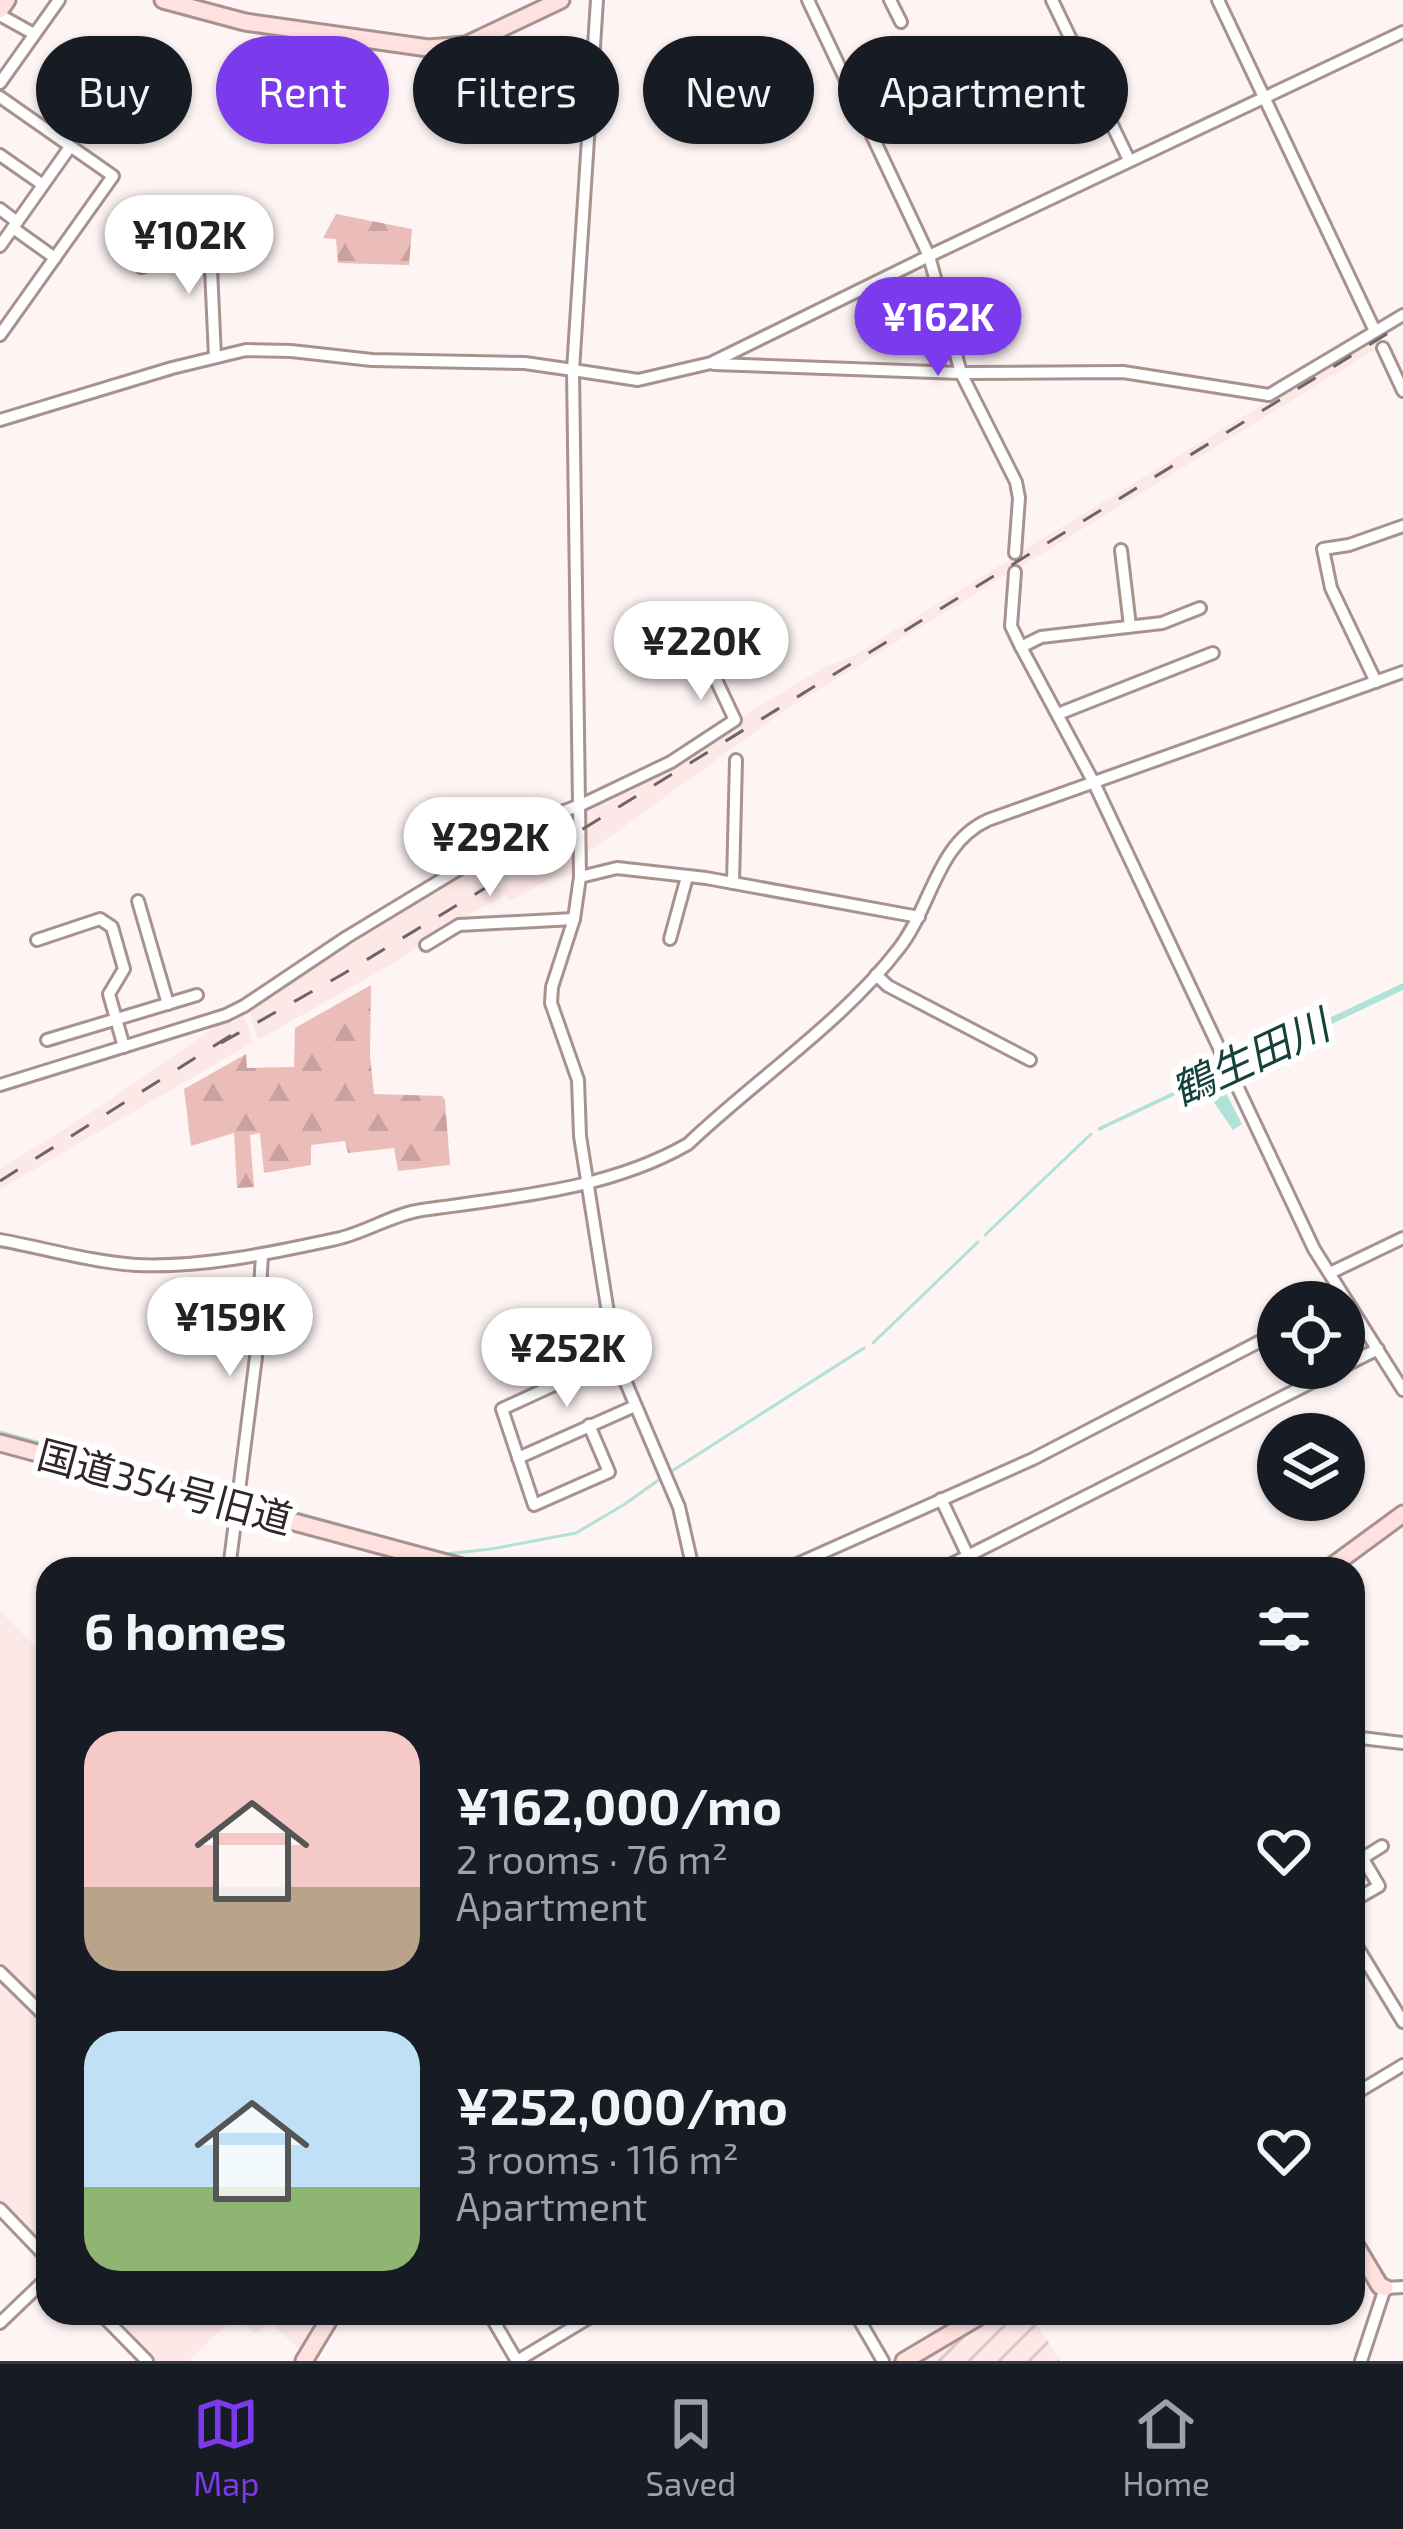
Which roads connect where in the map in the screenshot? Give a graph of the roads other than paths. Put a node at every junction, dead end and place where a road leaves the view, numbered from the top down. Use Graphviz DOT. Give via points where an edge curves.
graph roads {
  1 [pos="7,0"];
  2 [pos="59,0"];
  3 [pos="163,0"];
  4 [pos="561,0"];
  5 [pos="597,0"];
  6 [pos="808,0"];
  7 [pos="890,0"];
  8 [pos="1052,0"];
  9 [pos="1218,0"];
  10 [pos="0,12"];
  11 [pos="901,22"];
  12 [pos="1403,32"];
  13 [pos="34,34"];
  14 [pos="0,83"];
  15 [pos="0,97"];
  16 [pos="1264,97"];
  17 [pos="70,147"];
  18 [pos="0,155"];
  19 [pos="1129,160"];
  20 [pos="43,185"];
  21 [pos="0,209"];
  22 [pos="15,225"];
  23 [pos="0,246"];
  24 [pos="928,256"];
  25 [pos="55,258"];
  26 [pos="141,267"];
  27 [pos="1403,315"];
  28 [pos="1375,332"];
  29 [pos="0,335"];
  30 [pos="1383,348"];
  31 [pos="214,357"];
  32 [pos="711,363"];
  33 [pos="573,370"];
  34 [pos="961,373"];
  35 [pos="1403,391"];
  36 [pos="0,421"];
  37 [pos="1403,526"];
  38 [pos="1121,550"];
  39 [pos="1015,554"];
  40 [pos="1015,572"];
  41 [pos="1200,608"];
  42 [pos="1130,626"];
  43 [pos="1021,647"];
  44 [pos="1213,653"];
  45 [pos="709,665"];
  46 [pos="1403,672"];
  47 [pos="1376,682"];
  48 [pos="1058,714"];
  49 [pos="736,760"];
  50 [pos="1094,783"];
  51 [pos="578,804"];
  52 [pos="580,877"];
  53 [pos="687,877"];
  54 [pos="733,883"];
  55 [pos="138,901"];
  56 [pos="920,917"];
  57 [pos="574,919"];
  58 [pos="670,939"];
  59 [pos="37,940"];
  60 [pos="425,945"];
  61 [pos="876,975"];
  62 [pos="197,995"];
  63 [pos="168,1004"];
  64 [pos="116,1019"];
  65 [pos="47,1040"];
  66 [pos="124,1047"];
  67 [pos="1030,1060"];
  68 [pos="0,1085"];
  69 [pos="586,1184"];
  70 [pos="1403,1238"];
  71 [pos="0,1240"];
  72 [pos="262,1255"];
  73 [pos="1330,1273"];
  74 [pos="1333,1281"];
  75 [pos="1365,1332"];
  76 [pos="1257,1343"];
  77 [pos="1378,1348"];
  78 [pos="1365,1355"];
  79 [pos="615,1358"];
  80 [pos="1298,1389"];
  81 [pos="1403,1390"];
  82 [pos="635,1406"];
  83 [pos="590,1426"];
  84 [pos="0,1443"];
  85 [pos="518,1458"];
  86 [pos="941,1499"];
  87 [pos="237,1506"];
  88 [pos="1403,1514"];
  89 [pos="968,1556"];
  90 [pos="231,1557"];
  91 [pos="425,1557"];
  92 [pos="690,1557"];
  93 [pos="813,1557"];
  94 [pos="1344,1557"];
  95 [pos="1365,1738"];
  96 [pos="1403,1743"];
  97 [pos="1382,1846"];
  98 [pos="1365,1857"];
  99 [pos="1365,1869"];
  100 [pos="1365,1894"];
  101 [pos="1365,1959"];
  102 [pos="0,1972"];
  103 [pos="36,2007"];
  104 [pos="1403,2021"];
  105 [pos="1403,2065"];
  106 [pos="1365,2088"];
  107 [pos="0,2210"];
  108 [pos="36,2247"];
  109 [pos="1365,2261"];
  110 [pos="1403,2287"];
  111 [pos="36,2288"];
  112 [pos="1385,2288"];
  113 [pos="0,2323"];
  114 [pos="112,2325"];
  115 [pos="325,2325"];
  116 [pos="496,2325"];
  117 [pos="577,2325"];
  118 [pos="862,2325"];
  119 [pos="965,2325"];
  120 [pos="147,2361"];
  121 [pos="304,2361"];
  122 [pos="517,2361"];
  123 [pos="883,2361"];
  124 [pos="904,2361"];
  125 [pos="1361,2361"];
  1 -- 10 [label="street"];
  2 -- 13 [label="street"];
  3 -- 4 [label="street" via="244,22 428,48 466,45"];
  5 -- 33 [label="street"];
  6 -- 24 [label="street"];
  7 -- 11 [label="street"];
  8 -- 19 [label="street"];
  9 -- 16 [label="street"];
  10 -- 13 [label="street"];
  12 -- 16 [label="street"];
  13 -- 14 [label="street"];
  15 -- 17 [label="street"];
  16 -- 19 [label="street"];
  16 -- 28 [label="street"];
  17 -- 20 [label="street"];
  17 -- 25 [label="street" via="112,176"];
  18 -- 20 [label="street"];
  19 -- 24 [label="street"];
  20 -- 22 [label="street"];
  21 -- 22 [label="street"];
  22 -- 23 [label="street"];
  22 -- 25 [label="street"];
  24 -- 32 [label="street"];
  24 -- 34 [label="street"];
  25 -- 29 [label="street"];
  26 -- 31 [label="street" via="210,246"];
  27 -- 28 [label="street"];
  28 -- 34 [label="street" via="1269,395 1123,372"];
  30 -- 35 [label="street"];
  31 -- 33 [label="street" via="260,349"];
  31 -- 36 [label="street"];
  32 -- 33 [label="street" via="638,380"];
  32 -- 34 [label="street"];
  33 -- 51 [label="street"];
  34 -- 39 [label="street" via="1016,482"];
  37 -- 47 [label="street" via="1323,549 1330,588"];
  38 -- 42 [label="street"];
  40 -- 43 [label="street" via="1011,626"];
  41 -- 42 [label="street"];
  42 -- 43 [label="street" via="1041,637"];
  43 -- 48 [label="street"];
  44 -- 48 [label="street"];
  45 -- 51 [label="street" via="735,720 671,762"];
  46 -- 47 [label="street"];
  47 -- 50 [label="street"];
  48 -- 50 [label="street"];
  49 -- 54 [label="street"];
  50 -- 56 [label="street" via="970,829 944,862"];
  50 -- 73 [label="street"];
  51 -- 52 [label="street"];
  51 -- 66 [label="street" via="477,857 244,1006"];
  52 -- 53 [label="street" via="617,868"];
  52 -- 57 [label="street"];
  53 -- 54 [label="street"];
  53 -- 58 [label="street"];
  54 -- 56 [label="street"];
  55 -- 63 [label="street"];
  56 -- 61 [label="street"];
  57 -- 60 [label="street" via="459,925"];
  57 -- 69 [label="street" via="550,1003 578,1079"];
  59 -- 64 [label="street" via="100,919 112,927 124,969 109,994"];
  61 -- 67 [label="street"];
  61 -- 69 [label="street" via="688,1144"];
  62 -- 63 [label="street"];
  63 -- 64 [label="street"];
  64 -- 65 [label="street"];
  64 -- 66 [label="street"];
  66 -- 68 [label="street"];
  69 -- 72 [label="street" via="417,1210 353,1235"];
  69 -- 79 [label="street"];
  70 -- 73 [label="street"];
  71 -- 72 [label="street" via="130,1264"];
  72 -- 87 [label="street"];
  73 -- 74 [label="street"];
  75 -- 77 [label="street"];
  76 -- 86 [label="street"];
  77 -- 78 [label="street"];
  77 -- 81 [label="street"];
  79 -- 82 [label="street"];
  79 -- 85 [label="street" via="502,1409"];
  80 -- 89 [label="street"];
  82 -- 83 [label="street"];
  82 -- 92 [label="street" via="679,1507"];
  83 -- 85 [label="street"];
  83 -- 85 [label="street" via="609,1472 534,1505"];
  84 -- 87 [label="street, 国道354号旧道"];
  86 -- 89 [label="street"];
  86 -- 93 [label="street"];
  87 -- 90 [label="street"];
  87 -- 91 [label="street, 国道354号旧道"];
  88 -- 94 [label="street"];
  95 -- 96 [label="street"];
  97 -- 98 [label="street"];
  99 -- 100 [label="street" via="1379,1886"];
  101 -- 104 [label="street"];
  102 -- 103 [label="street"];
  105 -- 106 [label="street"];
  107 -- 108 [label="street"];
  109 -- 112 [label="street"];
  110 -- 112 [label="street"];
  111 -- 113 [label="street"];
  112 -- 125 [label="street"];
  114 -- 120 [label="street"];
  115 -- 121 [label="street"];
  116 -- 122 [label="street"];
  117 -- 122 [label="street"];
  118 -- 123 [label="street"];
  119 -- 124 [label="street"];
}
